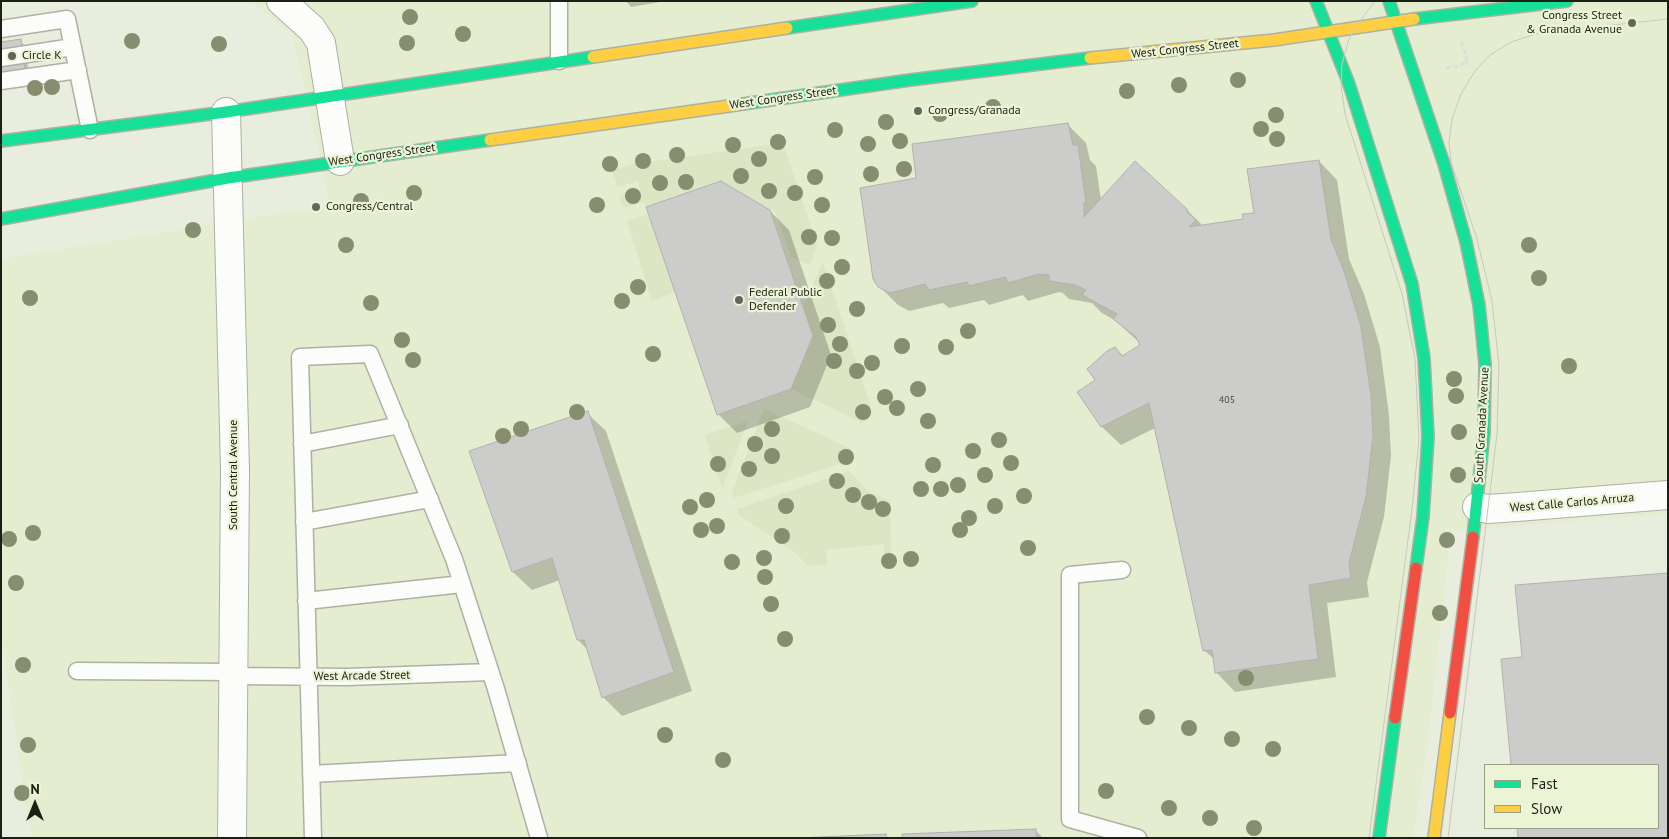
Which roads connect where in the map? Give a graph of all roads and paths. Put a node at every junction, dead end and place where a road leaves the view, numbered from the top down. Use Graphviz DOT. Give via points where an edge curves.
graph roads {
  1 [pos="281,1"];
  2 [pos="559,1"];
  3 [pos="972,1"];
  4 [pos="1316,1"];
  5 [pos="1389,1"];
  6 [pos="1568,1"];
  7 [pos="1398,22"];
  8 [pos="1,29"];
  9 [pos="1329,33"];
  10 [pos="1460,41"];
  11 [pos="73,47"];
  12 [pos="1,58"];
  13 [pos="559,61"];
  14 [pos="1465,61"];
  15 [pos="1471,67"];
  16 [pos="1446,68"];
  17 [pos="78,70"];
  18 [pos="1,81"];
  19 [pos="330,96"];
  20 [pos="226,112"];
  21 [pos="90,130"];
  22 [pos="1,132"];
  23 [pos="41,136"];
  24 [pos="1,141"];
  25 [pos="340,161"];
  26 [pos="228,178"];
  27 [pos="1,221"];
  28 [pos="400,424"];
  29 [pos="302,444"];
  30 [pos="1668,495"];
  31 [pos="430,499"];
  32 [pos="1477,507"];
  33 [pos="304,522"];
  34 [pos="1122,570"];
  35 [pos="462,584"];
  36 [pos="306,602"];
  37 [pos="77,671"];
  38 [pos="490,672"];
  39 [pos="234,674"];
  40 [pos="308,677"];
  41 [pos="518,763"];
  42 [pos="311,774"];
  43 [pos="232,838"];
  44 [pos="313,838"];
  45 [pos="539,838"];
  46 [pos="1138,838"];
  47 [pos="1378,838"];
  48 [pos="1434,838"];
  1 -- 19 [label="street" via="312,29 321,43"];
  2 -- 13 [label="lane"];
  3 -- 13 [label="main road"];
  4 -- 9 [label="main road"];
  5 -- 7 [label="main road, South Granada Avenue"];
  6 -- 7 [label="main road, West Congress Street"];
  7 -- 9 [label="main road, West Congress Street"];
  7 -- 32 [label="main road, South Granada Avenue" via="1444,164 1466,242 1479,305 1485,364 1484,433"];
  8 -- 11 [label="lane" via="67,19"];
  9 -- 25 [label="main road, West Congress Street" via="1006,68"];
  9 -- 47 [label="main road" via="1342,64 1412,284 1424,358 1428,437 1423,517"];
  10 -- 14 [label="path" via="1467,58"];
  11 -- 12 [label="lane"];
  11 -- 17 [label="lane"];
  13 -- 19 [label="main road"];
  14 -- 15 [label="path"];
  14 -- 16 [label="path" via="1461,66"];
  17 -- 18 [label="lane"];
  17 -- 21 [label="lane"];
  19 -- 20 [label="main road"];
  19 -- 25 [label="street"];
  20 -- 21 [label="main road"];
  20 -- 26 [label="street, South Central Avenue"];
  21 -- 23 [label="main road"];
  22 -- 23 [label="main road"];
  23 -- 24 [label="main road"];
  25 -- 26 [label="main road, West Congress Street"];
  26 -- 27 [label="main road, West Congress Street"];
  26 -- 39 [label="street, South Central Avenue" via="234,417"];
  28 -- 29 [label="lane"];
  28 -- 29 [label="lane" via="370,354 300,358"];
  28 -- 31 [label="lane"];
  29 -- 33 [label="lane"];
  30 -- 32 [label="street, West Calle Carlos Arruza" via="1517,507"];
  31 -- 33 [label="lane"];
  31 -- 35 [label="lane"];
  32 -- 48 [label="main road, South Granada Avenue"];
  33 -- 36 [label="lane"];
  34 -- 46 [label="lane" via="1070,575 1070,819"];
  35 -- 36 [label="lane"];
  35 -- 38 [label="lane"];
  36 -- 40 [label="lane"];
  37 -- 39 [label="lane, West Arcade Street"];
  38 -- 40 [label="lane, West Arcade Street"];
  38 -- 41 [label="lane"];
  39 -- 40 [label="lane, West Arcade Street"];
  39 -- 43 [label="street, South Central Avenue"];
  40 -- 42 [label="lane"];
  41 -- 42 [label="lane"];
  41 -- 45 [label="lane"];
  42 -- 44 [label="lane"];
}
